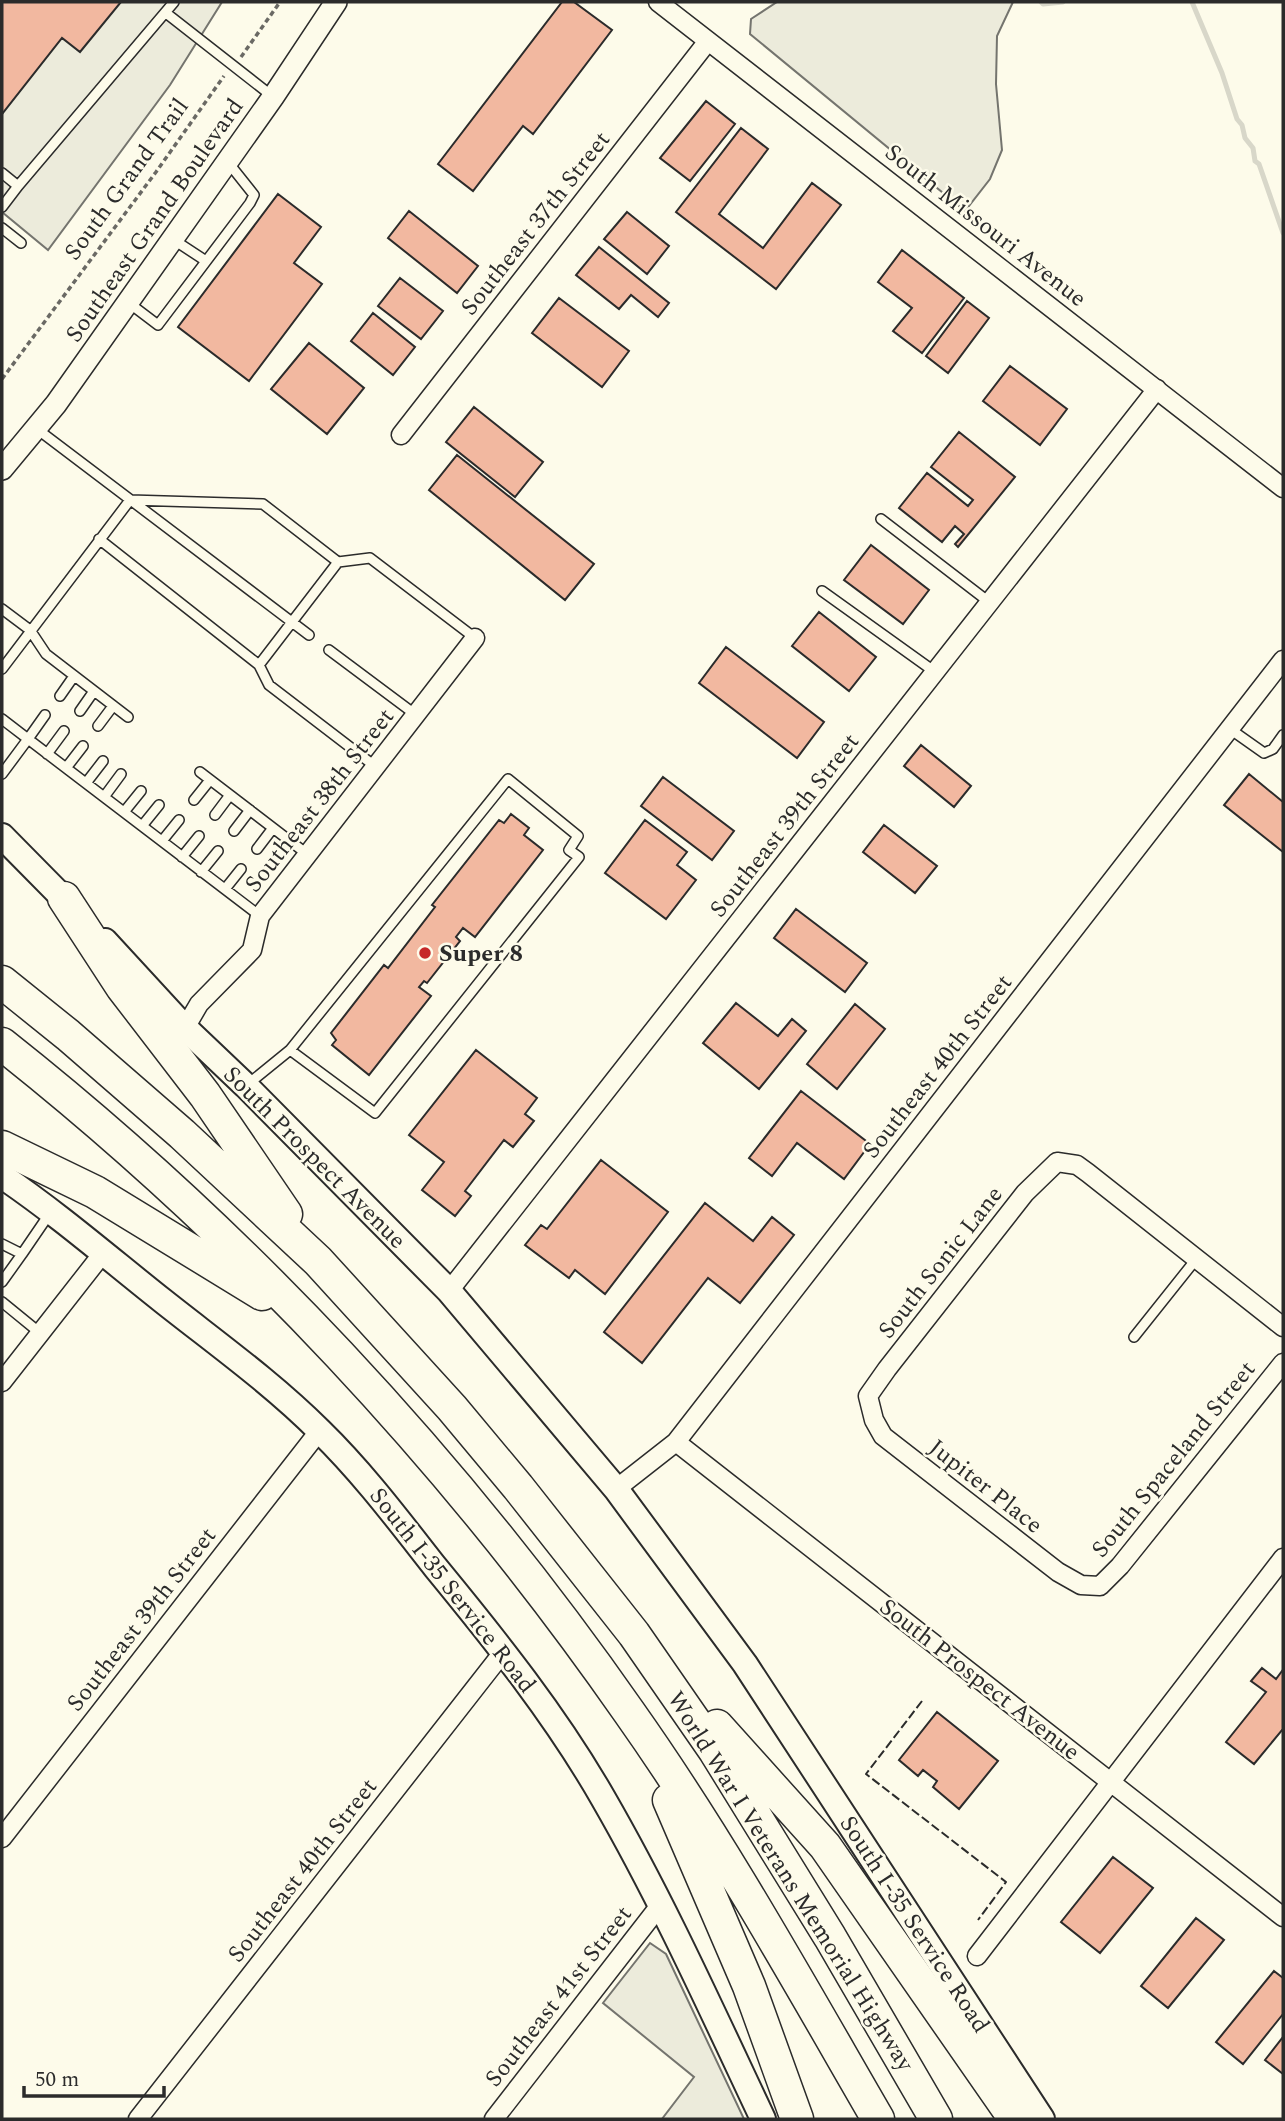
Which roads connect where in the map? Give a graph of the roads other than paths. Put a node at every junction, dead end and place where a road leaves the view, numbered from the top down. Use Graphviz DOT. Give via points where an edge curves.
graph roads {
  1 [pos="174,2"];
  2 [pos="336,2"];
  3 [pos="658,2"];
  4 [pos="166,13"];
  5 [pos="708,41"];
  6 [pos="274,97"];
  7 [pos="228,161"];
  8 [pos="2,173"];
  9 [pos="18,186"];
  10 [pos="2,207"];
  11 [pos="2,228"];
  12 [pos="172,239"];
  13 [pos="22,243"];
  14 [pos="206,261"];
  15 [pos="128,302"];
  16 [pos="1157,389"];
  17 [pos="36,428"];
  18 [pos="401,435"];
  19 [pos="4,468"];
  20 [pos="1283,488"];
  21 [pos="130,500"];
  22 [pos="881,519"];
  23 [pos="99,540"];
  24 [pos="338,562"];
  25 [pos="822,591"];
  26 [pos="989,602"];
  27 [pos="2,608"];
  28 [pos="293,622"];
  29 [pos="30,631"];
  30 [pos="309,635"];
  31 [pos="475,638"];
  32 [pos="329,650"];
  33 [pos="1283,660"];
  34 [pos="259,665"];
  35 [pos="2,669"];
  36 [pos="934,672"];
  37 [pos="74,676"];
  38 [pos="94,691"];
  39 [pos="60,695"];
  40 [pos="113,706"];
  41 [pos="79,711"];
  42 [pos="45,715"];
  43 [pos="416,715"];
  44 [pos="128,716"];
  45 [pos="2,719"];
  46 [pos="98,726"];
  47 [pos="1230,729"];
  48 [pos="64,731"];
  49 [pos="1283,735"];
  50 [pos="28,739"];
  51 [pos="83,746"];
  52 [pos="47,754"];
  53 [pos="103,761"];
  54 [pos="376,767"];
  55 [pos="66,768"];
  56 [pos="200,772"];
  57 [pos="2,774"];
  58 [pos="121,774"];
  59 [pos="210,780"];
  60 [pos="86,783"];
  61 [pos="141,791"];
  62 [pos="230,795"];
  63 [pos="104,797"];
  64 [pos="194,800"];
  65 [pos="159,805"];
  66 [pos="250,810"];
  67 [pos="124,812"];
  68 [pos="215,815"];
  69 [pos="179,820"];
  70 [pos="142,826"];
  71 [pos="273,828"];
  72 [pos="234,831"];
  73 [pos="2,836"];
  74 [pos="199,836"];
  75 [pos="162,841"];
  76 [pos="257,849"];
  77 [pos="218,851"];
  78 [pos="307,855"];
  79 [pos="182,857"];
  80 [pos="241,869"];
  81 [pos="201,872"];
  82 [pos="225,890"];
  83 [pos="64,898"];
  84 [pos="260,916"];
  85 [pos="2,982"];
  86 [pos="185,1028"];
  87 [pos="2,1044"];
  88 [pos="290,1050"];
  89 [pos="246,1086"];
  90 [pos="2,1147"];
  91 [pos="2,1176"];
  92 [pos="50,1213"];
  93 [pos="2,1244"];
  94 [pos="103,1253"];
  95 [pos="22,1254"];
  96 [pos="1197,1258"];
  97 [pos="318,1261"];
  98 [pos="2,1282"];
  99 [pos="449,1291"];
  100 [pos="3,1304"];
  101 [pos="305,1320"];
  102 [pos="1283,1327"];
  103 [pos="40,1333"];
  104 [pos="1133,1338"];
  105 [pos="1283,1363"];
  106 [pos="2,1382"];
  107 [pos="868,1396"];
  108 [pos="320,1430"];
  109 [pos="676,1442"];
  110 [pos="616,1489"];
  111 [pos="1283,1558"];
  112 [pos="1100,1586"];
  113 [pos="634,1634"];
  114 [pos="504,1651"];
  115 [pos="630,1713"];
  116 [pos="1112,1780"];
  117 [pos="2,1838"];
  118 [pos="661,1904"];
  119 [pos="1283,1917"];
  120 [pos="977,1956"];
  121 [pos="138,2119"];
  122 [pos="494,2119"];
  123 [pos="763,2119"];
  124 [pos="797,2119"];
  125 [pos="878,2119"];
  126 [pos="936,2119"];
  127 [pos="1015,2119"];
  128 [pos="1042,2119"];
  1 -- 4 [label="lane"];
  2 -- 6 [label="street, Southeast Grand Boulevard"];
  3 -- 5 [label="street, South Missouri Avenue"];
  4 -- 6 [label="lane"];
  4 -- 9 [label="lane"];
  5 -- 16 [label="street, South Missouri Avenue"];
  5 -- 18 [label="street, Southeast 37th Street"];
  6 -- 7 [label="street, Southeast Grand Boulevard"];
  7 -- 12 [label="street, Southeast Grand Boulevard"];
  7 -- 14 [label="lane" via="254,195"];
  8 -- 9 [label="lane"];
  9 -- 10 [label="lane"];
  11 -- 13 [label="lane"];
  12 -- 14 [label="lane"];
  12 -- 15 [label="street, Southeast Grand Boulevard"];
  14 -- 15 [label="lane" via="158,325"];
  15 -- 17 [label="street, Southeast Grand Boulevard"];
  16 -- 20 [label="street, South Missouri Avenue"];
  16 -- 26 [label="street, Southeast 39th Street"];
  17 -- 19 [label="street, Southeast Grand Boulevard"];
  17 -- 21 [label="lane"];
  21 -- 23 [label="lane"];
  21 -- 24 [label="lane" via="263,504"];
  21 -- 28 [label="lane"];
  22 -- 26 [label="lane"];
  23 -- 29 [label="lane"];
  23 -- 34 [label="lane"];
  24 -- 28 [label="lane"];
  24 -- 31 [label="lane" via="370,558"];
  25 -- 36 [label="lane"];
  26 -- 36 [label="street, Southeast 39th Street"];
  27 -- 29 [label="lane"];
  28 -- 30 [label="lane"];
  28 -- 34 [label="lane"];
  29 -- 35 [label="lane"];
  29 -- 37 [label="lane" via="46,654"];
  31 -- 43 [label="street, Southeast 38th Street"];
  32 -- 43 [label="lane"];
  33 -- 47 [label="street, Southeast 40th Street"];
  34 -- 54 [label="lane" via="269,685"];
  36 -- 99 [label="street, Southeast 39th Street"];
  37 -- 38 [label="lane"];
  37 -- 39 [label="lane"];
  38 -- 40 [label="lane"];
  38 -- 41 [label="lane"];
  40 -- 44 [label="lane"];
  40 -- 46 [label="lane"];
  42 -- 50 [label="lane"];
  43 -- 54 [label="street, Southeast 38th Street"];
  45 -- 50 [label="lane"];
  47 -- 49 [label="lane" via="1264,753"];
  47 -- 109 [label="street, Southeast 40th Street"];
  48 -- 52 [label="lane"];
  50 -- 52 [label="lane"];
  50 -- 57 [label="lane"];
  51 -- 55 [label="lane"];
  52 -- 55 [label="lane"];
  53 -- 60 [label="lane"];
  54 -- 78 [label="street, Southeast 38th Street"];
  55 -- 60 [label="lane"];
  56 -- 59 [label="lane"];
  58 -- 63 [label="lane"];
  59 -- 62 [label="lane"];
  59 -- 64 [label="lane"];
  60 -- 63 [label="lane"];
  61 -- 67 [label="lane"];
  62 -- 66 [label="lane"];
  62 -- 68 [label="lane"];
  63 -- 67 [label="lane"];
  65 -- 70 [label="lane"];
  66 -- 71 [label="lane"];
  66 -- 72 [label="lane"];
  67 -- 70 [label="lane"];
  69 -- 75 [label="lane"];
  70 -- 75 [label="lane"];
  71 -- 76 [label="lane"];
  71 -- 78 [label="lane"];
  73 -- 83 [label="main road, South Prospect Avenue"];
  74 -- 79 [label="lane"];
  75 -- 79 [label="lane"];
  77 -- 81 [label="lane"];
  78 -- 84 [label="street, Southeast 38th Street"];
  79 -- 81 [label="lane"];
  80 -- 82 [label="lane"];
  81 -- 82 [label="lane"];
  82 -- 84 [label="lane"];
  83 -- 86 [label="main road, South Prospect Avenue"];
  83 -- 97 [label="highway" via="122,987 205,1095"];
  84 -- 86 [label="street, Southeast 38th Street" via="252,950 199,1004"];
  85 -- 97 [label="highway, World War I Veterans Memorial Highway" via="182,1134"];
  86 -- 89 [label="main road, South Prospect Avenue"];
  87 -- 101 [label="highway, World War I Veterans Memorial Highway" via="182,1199"];
  88 -- 88 [label="lane" via="375,1113 579,857 569,849 579,836 508,779"];
  88 -- 89 [label="lane"];
  89 -- 99 [label="main road, South Prospect Avenue"];
  90 -- 101 [label="highway" via="95,1192"];
  91 -- 92 [label="main road, South I-35 Service Road"];
  92 -- 94 [label="main road, South I-35 Service Road"];
  92 -- 95 [label="lane"];
  93 -- 95 [label="lane"];
  94 -- 103 [label="street"];
  94 -- 108 [label="main road, South I-35 Service Road"];
  95 -- 98 [label="lane"];
  96 -- 102 [label="street"];
  96 -- 104 [label="lane"];
  96 -- 107 [label="street, South Sonic Lane" via="1077,1165 1056,1163 1025,1193"];
  97 -- 113 [label="highway, World War I Veterans Memorial Highway" via="469,1427"];
  99 -- 110 [label="main road, South Prospect Avenue"];
  100 -- 103 [label="lane"];
  101 -- 115 [label="highway, World War I Veterans Memorial Highway" via="462,1494"];
  103 -- 106 [label="street"];
  105 -- 112 [label="street, South Spaceland Street" via="1121,1566"];
  107 -- 112 [label="street, Jupiter Place" via="883,1436 1058,1572 1081,1585"];
  108 -- 114 [label="main road, South I-35 Service Road"];
  108 -- 117 [label="street, Southeast 39th Street"];
  109 -- 110 [label="street, Southeast 40th Street"];
  109 -- 116 [label="street, South Prospect Avenue"];
  110 -- 128 [label="main road, South I-35 Service Road" via="745,1664"];
  111 -- 116 [label="street"];
  113 -- 126 [label="highway, World War I Veterans Memorial Highway" via="768,1835"];
  113 -- 127 [label="highway" via="825,1846"];
  114 -- 118 [label="main road, South I-35 Service Road" via="602,1796"];
  114 -- 121 [label="street, Southeast 40th Street"];
  115 -- 124 [label="highway" via="750,1986"];
  115 -- 125 [label="highway, World War I Veterans Memorial Highway" via="741,1882"];
  116 -- 119 [label="street, South Prospect Avenue"];
  116 -- 120 [label="street"];
  118 -- 122 [label="street, Southeast 41st Street"];
  118 -- 123 [label="main road, South I-35 Service Road"];
}
